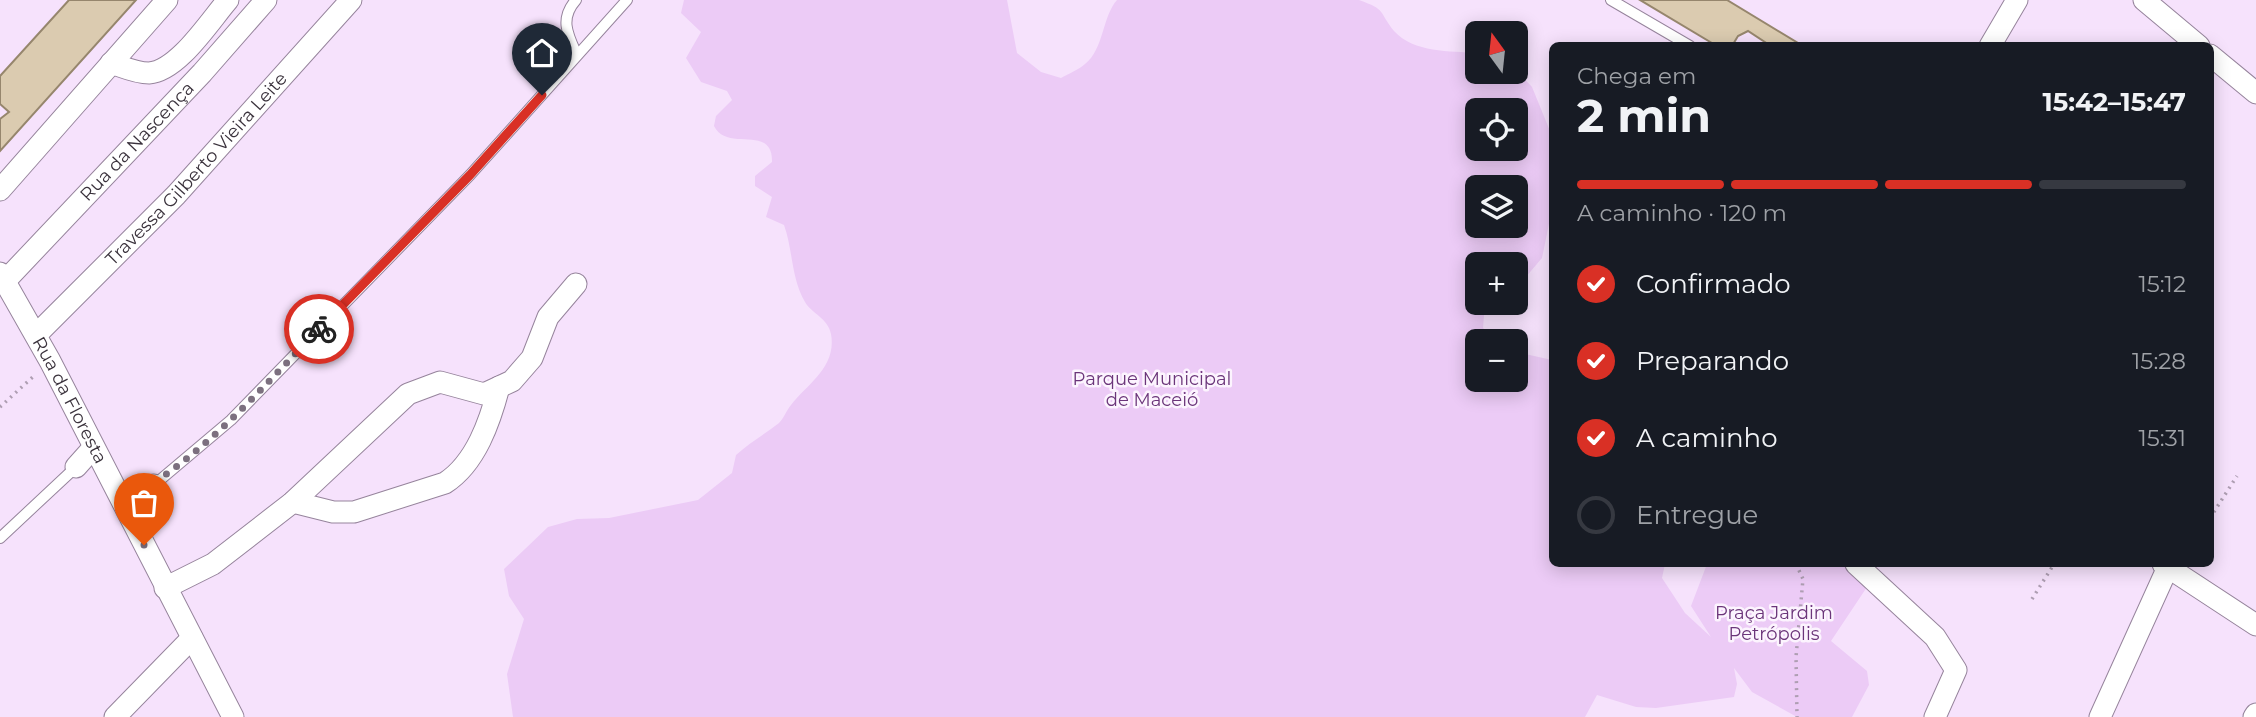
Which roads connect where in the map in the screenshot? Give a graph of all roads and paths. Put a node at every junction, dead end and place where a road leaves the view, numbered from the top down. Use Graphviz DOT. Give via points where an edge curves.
graph roads {
  1 [pos="167,0"];
  2 [pos="228,0"];
  3 [pos="266,0"];
  4 [pos="351,0"];
  5 [pos="576,0"];
  6 [pos="627,0"];
  7 [pos="1611,0"];
  8 [pos="2017,0"];
  9 [pos="2144,0"];
  10 [pos="1683,42"];
  11 [pos="1992,42"];
  12 [pos="2194,42"];
  13 [pos="578,55"];
  14 [pos="2214,58"];
  15 [pos="111,63"];
  16 [pos="2256,93"];
  17 [pos="0,190"];
  18 [pos="3,277"];
  19 [pos="576,284"];
  20 [pos="36,335"];
  21 [pos="50,361"];
  22 [pos="499,387"];
  23 [pos="0,407"];
  24 [pos="93,448"];
  25 [pos="76,467"];
  26 [pos="2237,476"];
  27 [pos="154,485"];
  28 [pos="122,502"];
  29 [pos="293,502"];
  30 [pos="2214,512"];
  31 [pos="0,538"];
  32 [pos="1797,567"];
  33 [pos="1859,567"];
  34 [pos="2052,567"];
  35 [pos="2164,567"];
  36 [pos="2168,567"];
  37 [pos="165,587"];
  38 [pos="2032,599"];
  39 [pos="2256,625"];
  40 [pos="191,638"];
  41 [pos="2105,715"];
  42 [pos="115,717"];
  43 [pos="233,717"];
  44 [pos="1797,717"];
  45 [pos="1935,717"];
  1 -- 15 [label="street"];
  2 -- 15 [label="street" via="172,65 151,73"];
  3 -- 18 [label="street, Rua da Nascença" via="202,73"];
  4 -- 20 [label="street, Travessa Gilberto Vieira Leite" via="176,195"];
  5 -- 13 [label="lane" via="568,8 565,27"];
  6 -- 13 [label="lane"];
  7 -- 10 [label="lane"];
  8 -- 11 [label="street"];
  9 -- 12 [label="street"];
  13 -- 27 [label="lane" via="470,175 230,420"];
  14 -- 16 [label="street"];
  15 -- 17 [label="street"];
  18 -- 20 [label="street, Rua da Floresta"];
  19 -- 22 [label="street" via="548,317 532,358 512,381"];
  20 -- 21 [label="street, Rua da Floresta"];
  21 -- 23 [label="path"];
  21 -- 24 [label="street, Rua da Floresta"];
  22 -- 29 [label="street" via="484,394 440,382 408,394"];
  22 -- 29 [label="street" via="490,419 467,461 446,483 354,512"];
  24 -- 25 [label="street"];
  24 -- 28 [label="street, Rua da Floresta"];
  25 -- 31 [label="lane"];
  26 -- 30 [label="path"];
  27 -- 28 [label="street"];
  28 -- 37 [label="street, Rua da Floresta"];
  29 -- 37 [label="street" via="213,564"];
  32 -- 44 [label="path" via="1803,579 1796,657"];
  33 -- 45 [label="street" via="1935,637 1956,670"];
  34 -- 38 [label="path"];
  35 -- 41 [label="street"];
  36 -- 39 [label="street"];
  37 -- 40 [label="street, Rua da Floresta"];
  40 -- 42 [label="street"];
  40 -- 43 [label="street, Rua da Floresta"];
}
